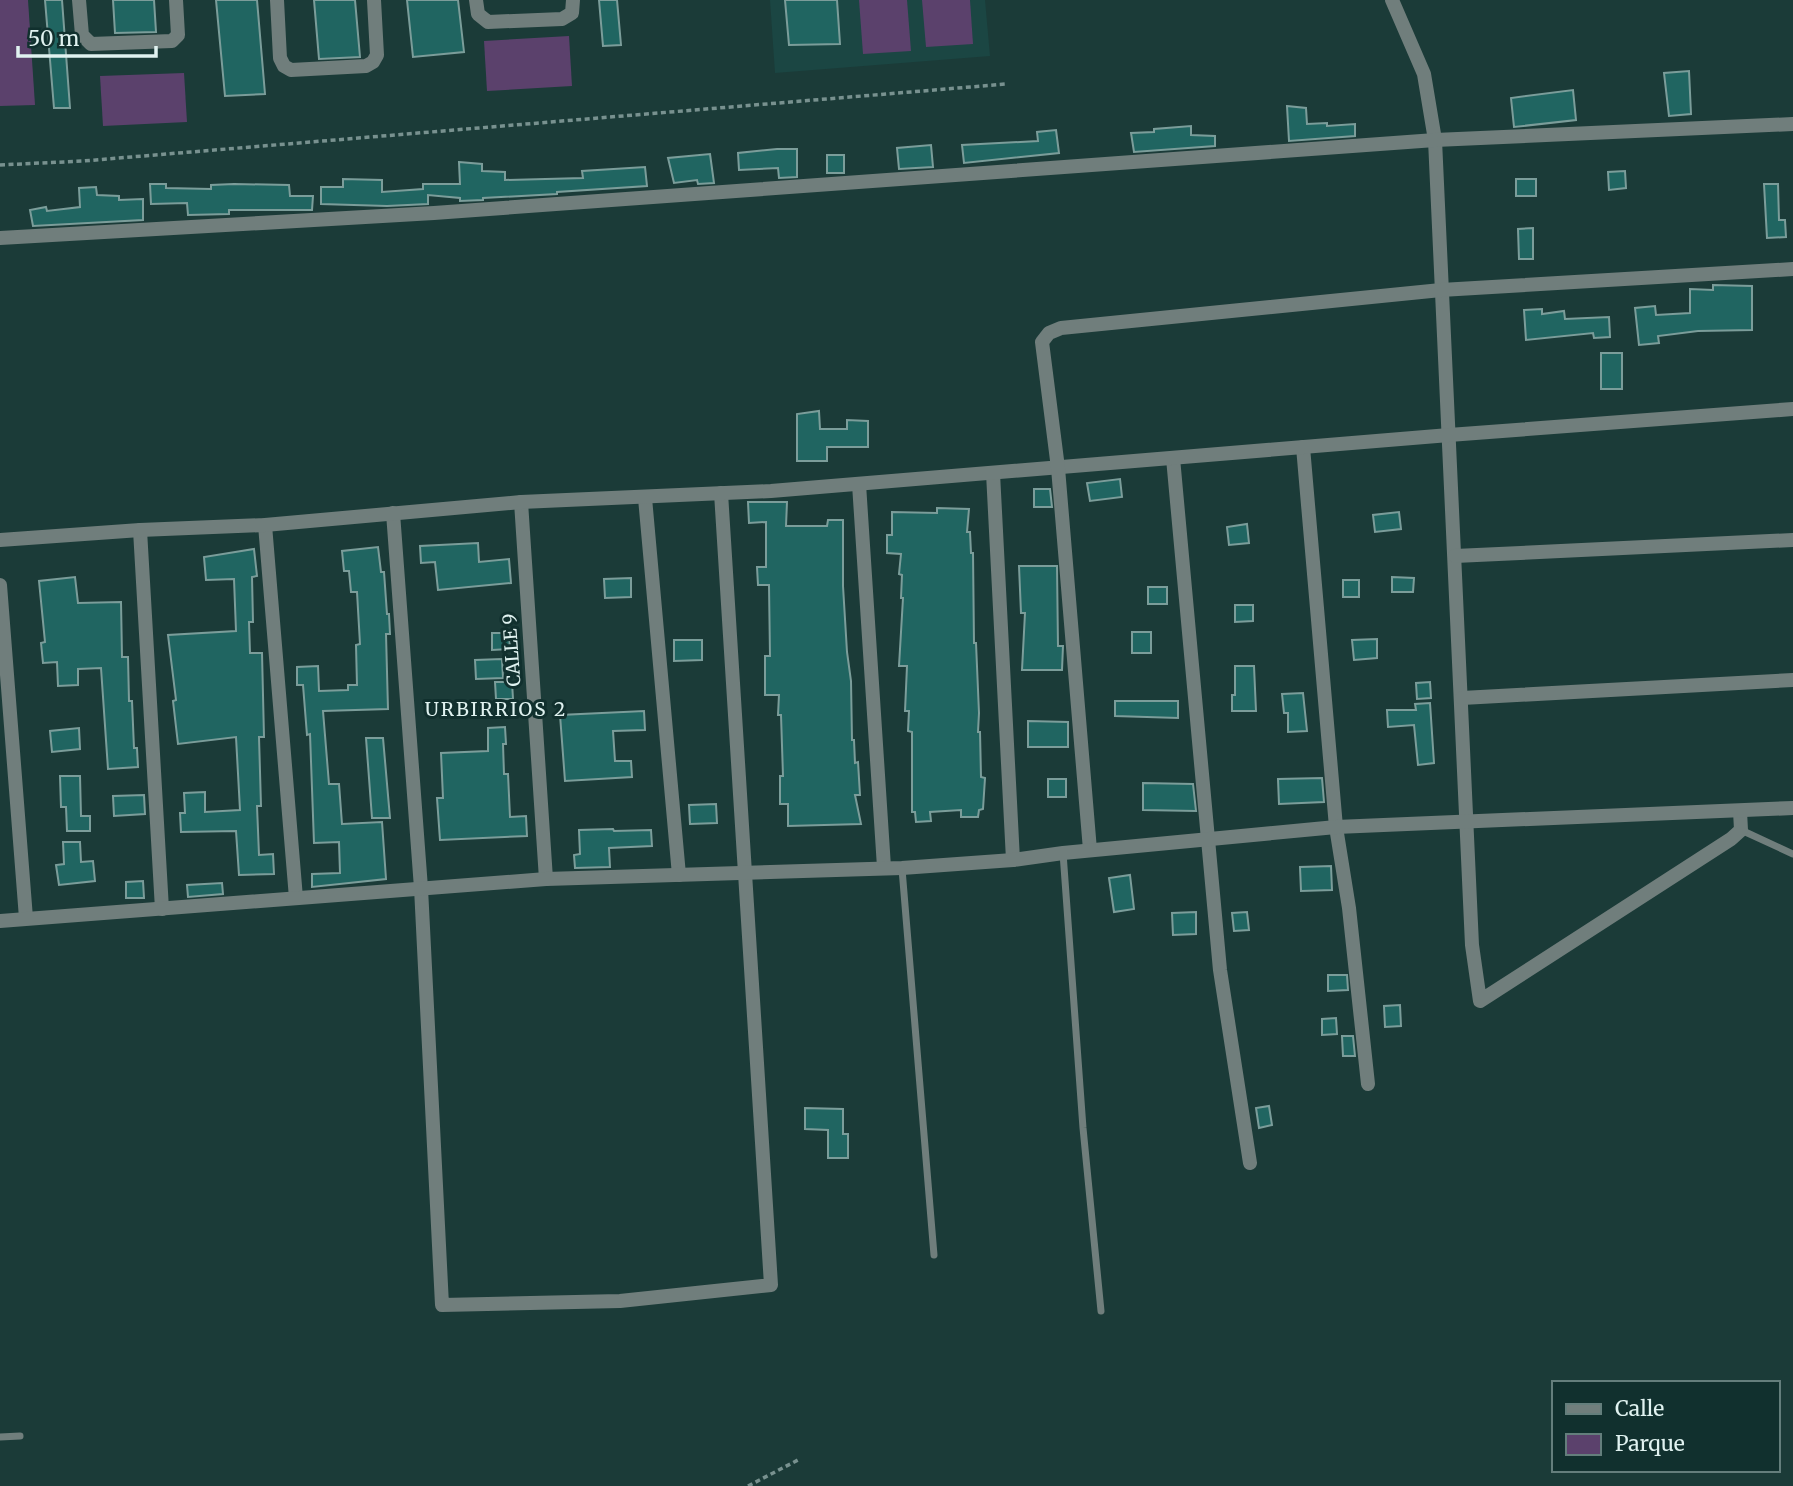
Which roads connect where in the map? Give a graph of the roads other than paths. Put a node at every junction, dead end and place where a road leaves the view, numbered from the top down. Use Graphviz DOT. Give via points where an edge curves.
graph roads {
  1 [pos="79,0"];
  2 [pos="176,0"];
  3 [pos="277,0"];
  4 [pos="374,0"];
  5 [pos="476,0"];
  6 [pos="573,0"];
  7 [pos="1392,0"];
  8 [pos="1793,124"];
  9 [pos="1435,140"];
  10 [pos="0,238"];
  11 [pos="1793,269"];
  12 [pos="1441,290"];
  13 [pos="1793,409"];
  14 [pos="1449,435"];
  15 [pos="1303,447"];
  16 [pos="1173,458"];
  17 [pos="1058,468"];
  18 [pos="993,473"];
  19 [pos="859,484"];
  20 [pos="721,493"];
  21 [pos="645,498"];
  22 [pos="521,502"];
  23 [pos="393,513"];
  24 [pos="265,525"];
  25 [pos="140,530"];
  26 [pos="0,540"];
  27 [pos="1793,540"];
  28 [pos="1455,556"];
  29 [pos="0,585"];
  30 [pos="1793,680"];
  31 [pos="1462,698"];
  32 [pos="1793,808"];
  33 [pos="1740,811"];
  34 [pos="1467,820"];
  35 [pos="1336,827"];
  36 [pos="1741,830"];
  37 [pos="1207,840"];
  38 [pos="1090,850"];
  39 [pos="1063,853"];
  40 [pos="1793,854"];
  41 [pos="1013,860"];
  42 [pos="884,867"];
  43 [pos="902,868"];
  44 [pos="745,872"];
  45 [pos="679,875"];
  46 [pos="546,879"];
  47 [pos="421,888"];
  48 [pos="296,898"];
  49 [pos="162,909"];
  50 [pos="26,918"];
  51 [pos="0,921"];
  52 [pos="1368,1084"];
  53 [pos="1250,1163"];
  54 [pos="934,1255"];
  55 [pos="1101,1311"];
  56 [pos="20,1436"];
  57 [pos="0,1437"];
  1 -- 2 [label="street" via="82,35 91,44 173,41 178,31"];
  3 -- 4 [label="street" via="280,58 291,70 373,62 377,55"];
  5 -- 6 [label="street" via="478,14 488,22 562,19 572,13"];
  7 -- 9 [label="street" via="1424,74"];
  8 -- 9 [label="street"];
  9 -- 10 [label="street" via="434,213"];
  9 -- 12 [label="street"];
  11 -- 12 [label="street"];
  12 -- 14 [label="street"];
  12 -- 17 [label="street" via="1054,330 1042,342"];
  13 -- 14 [label="street"];
  14 -- 15 [label="street"];
  14 -- 28 [label="street"];
  15 -- 16 [label="street"];
  15 -- 35 [label="street"];
  16 -- 17 [label="street"];
  16 -- 37 [label="street"];
  17 -- 18 [label="street"];
  17 -- 38 [label="street"];
  18 -- 19 [label="street"];
  18 -- 41 [label="street"];
  19 -- 20 [label="street"];
  19 -- 42 [label="street"];
  20 -- 21 [label="street"];
  20 -- 44 [label="street"];
  21 -- 22 [label="street"];
  21 -- 45 [label="street"];
  22 -- 23 [label="street"];
  22 -- 46 [label="street, CALLE 9"];
  23 -- 24 [label="street"];
  23 -- 47 [label="street"];
  24 -- 25 [label="street"];
  24 -- 48 [label="street"];
  25 -- 26 [label="street"];
  25 -- 49 [label="street"];
  27 -- 28 [label="street"];
  28 -- 31 [label="street"];
  29 -- 50 [label="street"];
  30 -- 31 [label="street"];
  31 -- 34 [label="street"];
  32 -- 33 [label="street"];
  33 -- 34 [label="street"];
  33 -- 36 [label="street"];
  34 -- 35 [label="street"];
  34 -- 36 [label="street" via="1472,945 1480,1001"];
  35 -- 37 [label="street"];
  35 -- 52 [label="street"];
  36 -- 40 [label="lane"];
  37 -- 38 [label="street"];
  37 -- 53 [label="street" via="1220,970"];
  38 -- 39 [label="street"];
  39 -- 41 [label="street"];
  39 -- 55 [label="lane"];
  41 -- 43 [label="street"];
  42 -- 43 [label="street"];
  42 -- 44 [label="street"];
  43 -- 54 [label="lane"];
  44 -- 45 [label="street"];
  44 -- 47 [label="street" via="771,1285 620,1301 442,1305"];
  45 -- 46 [label="street"];
  46 -- 47 [label="street"];
  47 -- 48 [label="street"];
  48 -- 49 [label="street"];
  49 -- 50 [label="street"];
  50 -- 51 [label="street"];
  56 -- 57 [label="lane"];
}
